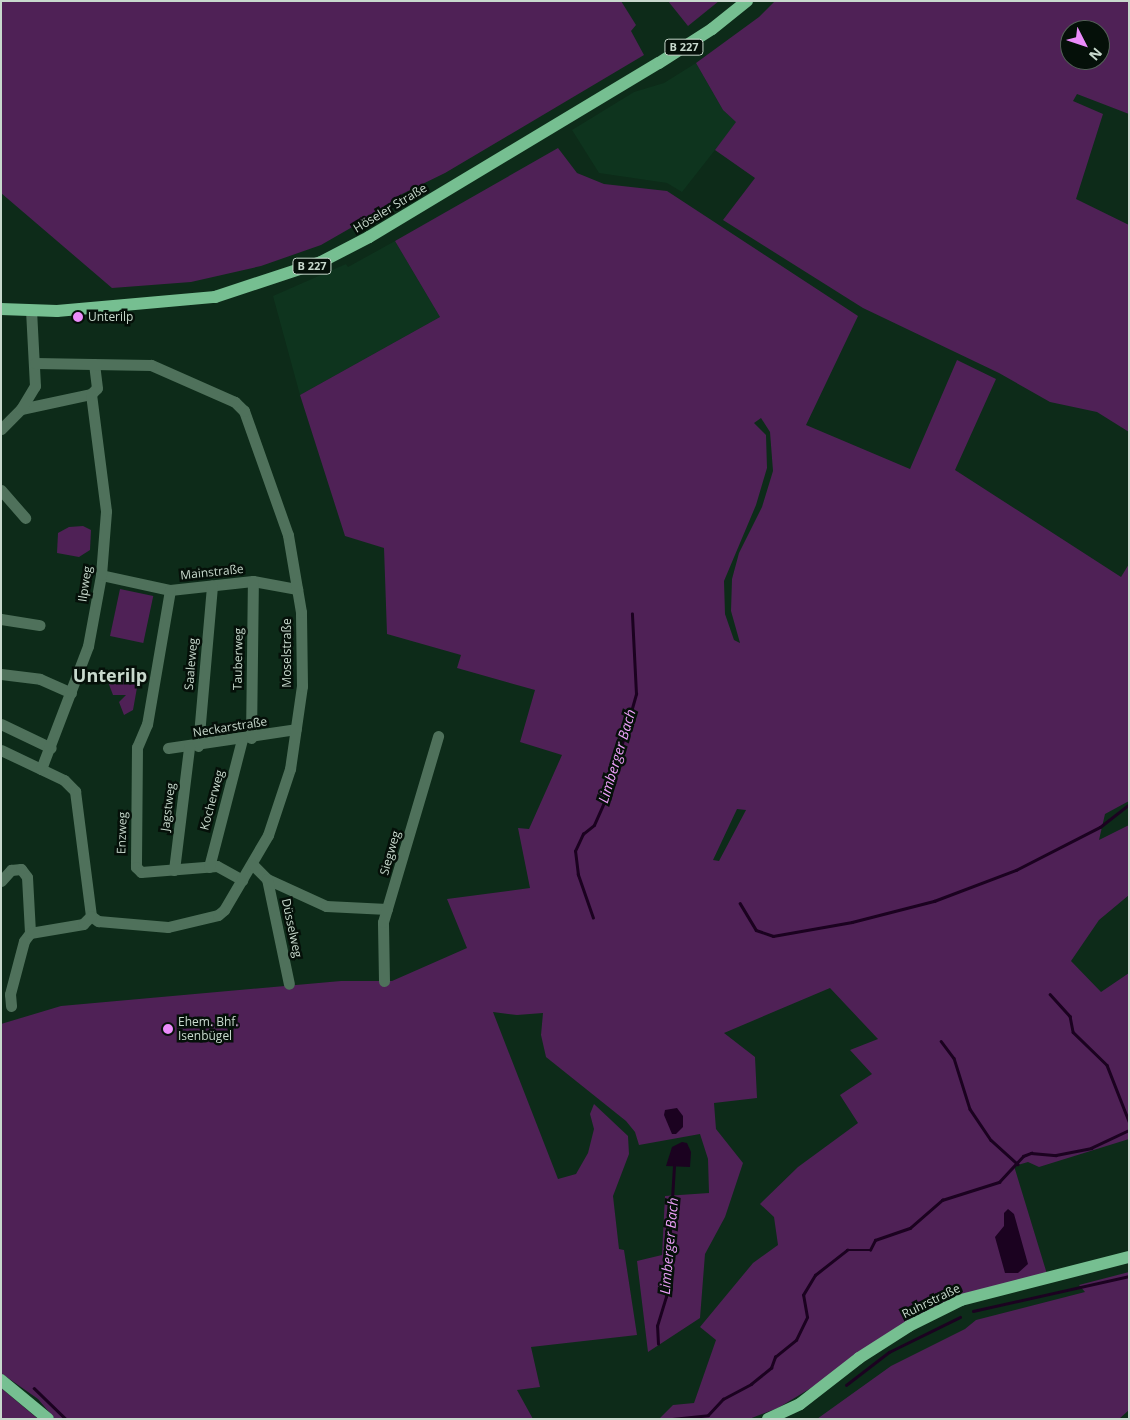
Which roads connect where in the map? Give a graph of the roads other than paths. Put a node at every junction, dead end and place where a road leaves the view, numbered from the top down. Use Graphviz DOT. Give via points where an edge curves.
graph roads {
  1 [pos="747,1"];
  2 [pos="1,309"];
  3 [pos="31,310"];
  4 [pos="35,363"];
  5 [pos="94,364"];
  6 [pos="91,394"];
  7 [pos="21,409"];
  8 [pos="1,429"];
  9 [pos="1,490"];
  10 [pos="25,518"];
  11 [pos="101,575"];
  12 [pos="253,581"];
  13 [pos="212,586"];
  14 [pos="297,589"];
  15 [pos="170,590"];
  16 [pos="1,619"];
  17 [pos="40,625"];
  18 [pos="1,674"];
  19 [pos="71,693"];
  20 [pos="1,724"];
  21 [pos="296,729"];
  22 [pos="438,736"];
  23 [pos="247,739"];
  24 [pos="193,746"];
  25 [pos="51,748"];
  26 [pos="168,748"];
  27 [pos="1,750"];
  28 [pos="41,769"];
  29 [pos="252,864"];
  30 [pos="209,867"];
  31 [pos="174,870"];
  32 [pos="267,879"];
  33 [pos="242,880"];
  34 [pos="1,881"];
  35 [pos="387,909"];
  36 [pos="91,916"];
  37 [pos="30,933"];
  38 [pos="384,981"];
  39 [pos="289,984"];
  40 [pos="12,1006"];
  41 [pos="1129,1257"];
  42 [pos="1,1380"];
  43 [pos="48,1419"];
  44 [pos="768,1419"];
  1 -- 3 [label="main road, Höseler Straße / B 227" via="712,29 659,63 322,262 215,297"];
  2 -- 3 [label="main road, Höseler Straße / B 227"];
  3 -- 4 [label="street"];
  4 -- 5 [label="street, Moselstraße"];
  4 -- 7 [label="street" via="35,386"];
  5 -- 6 [label="street" via="97,388"];
  5 -- 14 [label="street, Moselstraße" via="151,365 235,402 244,411 288,535"];
  6 -- 7 [label="street"];
  6 -- 11 [label="street, Ilpweg" via="105,486"];
  7 -- 8 [label="street"];
  9 -- 10 [label="street" via="19,506"];
  11 -- 15 [label="street, Mainstraße"];
  11 -- 19 [label="street, Ilpweg" via="88,646"];
  12 -- 13 [label="street, Mainstraße"];
  12 -- 14 [label="street, Mainstraße"];
  12 -- 23 [label="street, Tauberweg"];
  13 -- 15 [label="street, Mainstraße"];
  13 -- 24 [label="street, Saaleweg"];
  14 -- 21 [label="street, Moselstraße" via="302,686"];
  15 -- 31 [label="street, Enzweg" via="146,724 137,747 136,867 141,872"];
  16 -- 17 [label="street"];
  18 -- 19 [label="street" via="40,679"];
  19 -- 25 [label="street, Ilpweg"];
  20 -- 25 [label="street"];
  21 -- 23 [label="street, Neckarstraße"];
  21 -- 29 [label="street, Moselstraße" via="285,791 268,835"];
  22 -- 35 [label="street, Siegweg"];
  23 -- 24 [label="street, Neckarstraße"];
  23 -- 30 [label="street, Kocherweg"];
  24 -- 26 [label="street, Neckarstraße"];
  24 -- 31 [label="street, Jagstweg"];
  25 -- 28 [label="street, Ilpweg"];
  27 -- 28 [label="street"];
  28 -- 36 [label="street" via="64,780 75,790"];
  29 -- 32 [label="street"];
  29 -- 33 [label="street, Moselstraße"];
  30 -- 31 [label="street, Enzweg"];
  30 -- 33 [label="street, Enzweg" via="217,866"];
  32 -- 35 [label="street" via="326,906"];
  32 -- 39 [label="street, Düsselweg"];
  33 -- 36 [label="street, Moselstraße" via="218,915 168,927 98,921"];
  34 -- 37 [label="street" via="11,870 21,869 27,877"];
  35 -- 38 [label="street, Siegweg" via="383,922"];
  36 -- 37 [label="street" via="83,924"];
  37 -- 40 [label="street" via="24,941 10,994"];
  41 -- 44 [label="main road, Ruhrstraße" via="962,1300 909,1326 859,1358 800,1404"];
  42 -- 43 [label="main road"];
}
